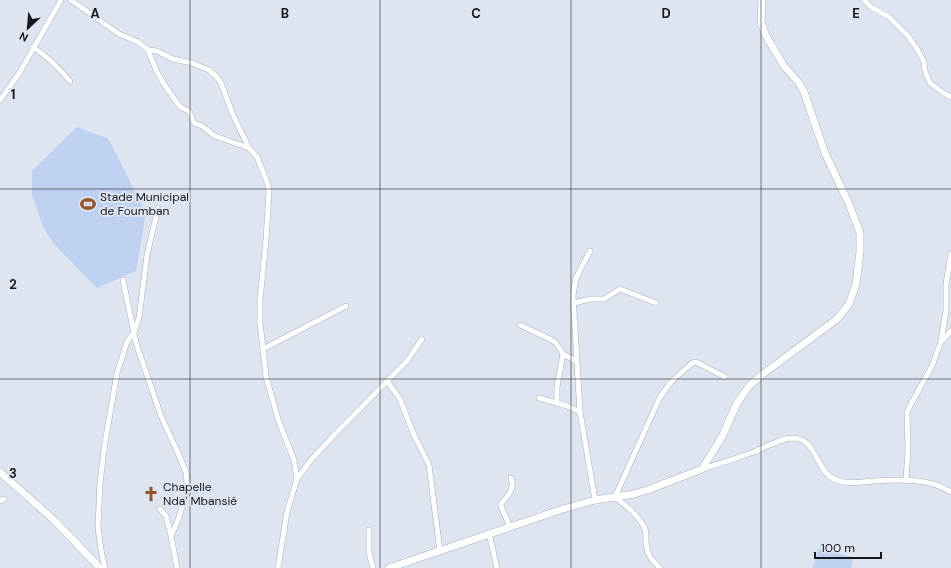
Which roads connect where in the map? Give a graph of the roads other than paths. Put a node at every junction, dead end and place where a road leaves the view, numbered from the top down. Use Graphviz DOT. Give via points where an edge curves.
graph roads {
  1 [pos="61,0"];
  2 [pos="71,0"];
  3 [pos="762,0"];
  4 [pos="864,0"];
  5 [pos="34,47"];
  6 [pos="148,50"];
  7 [pos="70,81"];
  8 [pos="951,97"];
  9 [pos="0,100"];
  10 [pos="249,148"];
  11 [pos="158,208"];
  12 [pos="590,251"];
  13 [pos="951,254"];
  14 [pos="124,280"];
  15 [pos="573,303"];
  16 [pos="656,303"];
  17 [pos="346,306"];
  18 [pos="520,325"];
  19 [pos="951,331"];
  20 [pos="134,332"];
  21 [pos="422,339"];
  22 [pos="941,341"];
  23 [pos="263,349"];
  24 [pos="563,354"];
  25 [pos="576,361"];
  26 [pos="725,377"];
  27 [pos="387,381"];
  28 [pos="539,398"];
  29 [pos="557,403"];
  30 [pos="580,412"];
  31 [pos="702,469"];
  32 [pos="0,472"];
  33 [pos="511,478"];
  34 [pos="297,479"];
  35 [pos="906,480"];
  36 [pos="951,492"];
  37 [pos="615,497"];
  38 [pos="595,500"];
  39 [pos="160,508"];
  40 [pos="510,527"];
  41 [pos="369,530"];
  42 [pos="489,533"];
  43 [pos="171,536"];
  44 [pos="440,551"];
  45 [pos="100,568"];
  46 [pos="105,568"];
  47 [pos="177,568"];
  48 [pos="278,568"];
  49 [pos="373,568"];
  50 [pos="389,568"];
  51 [pos="497,568"];
  52 [pos="660,568"];
  1 -- 5 [label="street"];
  2 -- 6 [label="street" via="119,34 138,42"];
  3 -- 31 [label="street" via="761,22 766,36 804,92 825,153 857,223 861,243 858,267 852,295 845,311 750,385 737,403 727,428"];
  4 -- 8 [label="street" via="889,17 908,36 918,49 930,83"];
  5 -- 7 [label="street"];
  5 -- 9 [label="street"];
  6 -- 10 [label="street" via="164,84 180,107 189,111 194,123 215,136"];
  6 -- 10 [label="street" via="157,51 174,60 192,63 216,76"];
  10 -- 23 [label="street" via="257,157 269,191 260,300"];
  11 -- 20 [label="street" via="146,259 139,318"];
  12 -- 15 [label="street" via="574,286"];
  13 -- 22 [label="street"];
  14 -- 20 [label="street"];
  15 -- 16 [label="street" via="604,299 620,289"];
  15 -- 25 [label="street"];
  17 -- 23 [label="street"];
  18 -- 24 [label="street" via="556,343"];
  19 -- 22 [label="street"];
  20 -- 43 [label="street" via="161,416 186,472 188,483 182,510"];
  20 -- 46 [label="street" via="127,342 117,373 100,483 98,527"];
  21 -- 27 [label="street" via="407,361"];
  22 -- 35 [label="street" via="932,366 907,413"];
  23 -- 34 [label="street" via="266,377 279,422 294,460"];
  24 -- 25 [label="street"];
  24 -- 29 [label="street"];
  25 -- 30 [label="street"];
  26 -- 37 [label="street" via="696,362 688,365 671,382 660,397"];
  27 -- 34 [label="street" via="337,432"];
  27 -- 44 [label="street" via="400,400 429,465"];
  28 -- 29 [label="street"];
  29 -- 30 [label="street"];
  30 -- 38 [label="street"];
  31 -- 35 [label="street" via="795,438 806,443 832,479 853,483"];
  31 -- 37 [label="street" via="650,489"];
  32 -- 45 [label="street" via="55,521"];
  33 -- 40 [label="street" via="512,488 501,504"];
  34 -- 48 [label="street" via="287,512"];
  35 -- 36 [label="street" via="930,483"];
  37 -- 38 [label="street"];
  37 -- 52 [label="street" via="641,522 646,533 648,553"];
  38 -- 40 [label="street"];
  39 -- 43 [label="street" via="166,516"];
  40 -- 42 [label="street"];
  41 -- 49 [label="street" via="369,553"];
  42 -- 44 [label="street"];
  42 -- 51 [label="street"];
  43 -- 47 [label="street"];
  44 -- 50 [label="street"];
}
